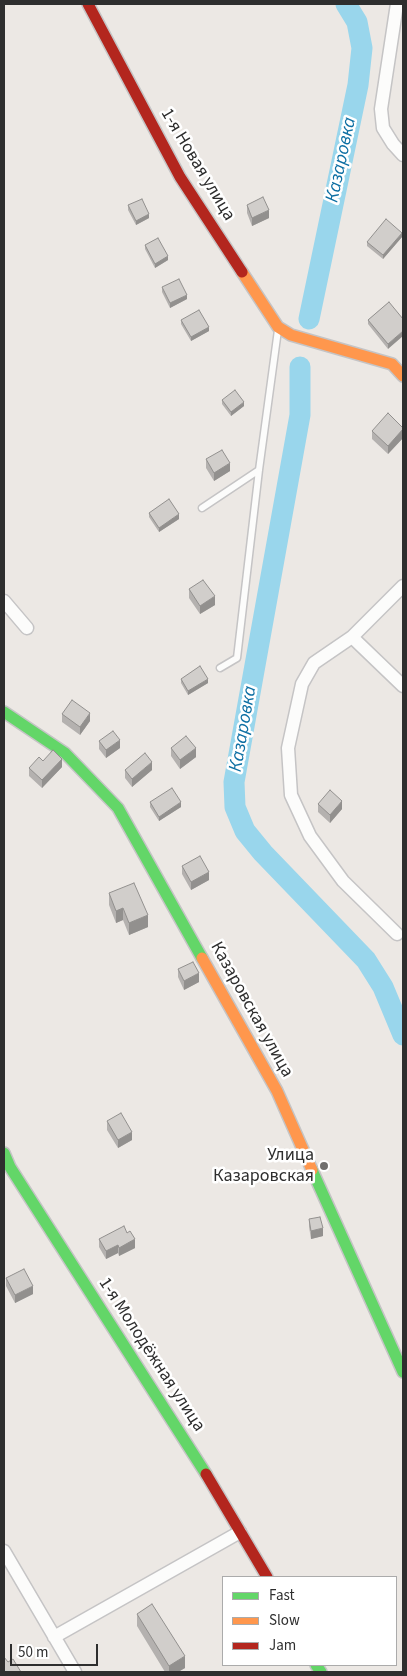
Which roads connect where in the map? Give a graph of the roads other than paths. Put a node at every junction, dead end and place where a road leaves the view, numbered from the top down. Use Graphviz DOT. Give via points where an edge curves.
graph roads {
  1 [pos="88,4"];
  2 [pos="397,4"];
  3 [pos="403,155"];
  4 [pos="278,326"];
  5 [pos="403,376"];
  6 [pos="259,470"];
  7 [pos="202,508"];
  8 [pos="403,586"];
  9 [pos="4,600"];
  10 [pos="27,628"];
  11 [pos="352,637"];
  12 [pos="220,668"];
  13 [pos="403,686"];
  14 [pos="4,712"];
  15 [pos="397,934"];
  16 [pos="4,1153"];
  17 [pos="7,1169"];
  18 [pos="403,1372"];
  19 [pos="240,1532"];
  20 [pos="4,1551"];
  21 [pos="266,1576"];
  22 [pos="54,1637"];
  23 [pos="74,1672"];
  1 -- 4 [label="street, 1-я Новая улица" via="180,177"];
  2 -- 3 [label="street" via="381,109 383,128"];
  4 -- 5 [label="street, 1-я Новая улица" via="291,335 392,364"];
  4 -- 6 [label="lane"];
  6 -- 7 [label="lane"];
  6 -- 12 [label="lane" via="238,658"];
  8 -- 11 [label="street"];
  9 -- 10 [label="street"];
  11 -- 13 [label="street"];
  11 -- 15 [label="street" via="314,663 302,684 288,748 292,795 310,836 343,881"];
  14 -- 18 [label="street, Казаровская улица" via="65,753 118,808 277,1091"];
  16 -- 17 [label="street, 1-я Молодёжная улица"];
  17 -- 19 [label="street, 1-я Молодёжная улица" via="182,1435"];
  19 -- 21 [label="street, 1-я Молодёжная улица"];
  19 -- 22 [label="street"];
  20 -- 22 [label="street"];
  22 -- 23 [label="street"];
}
